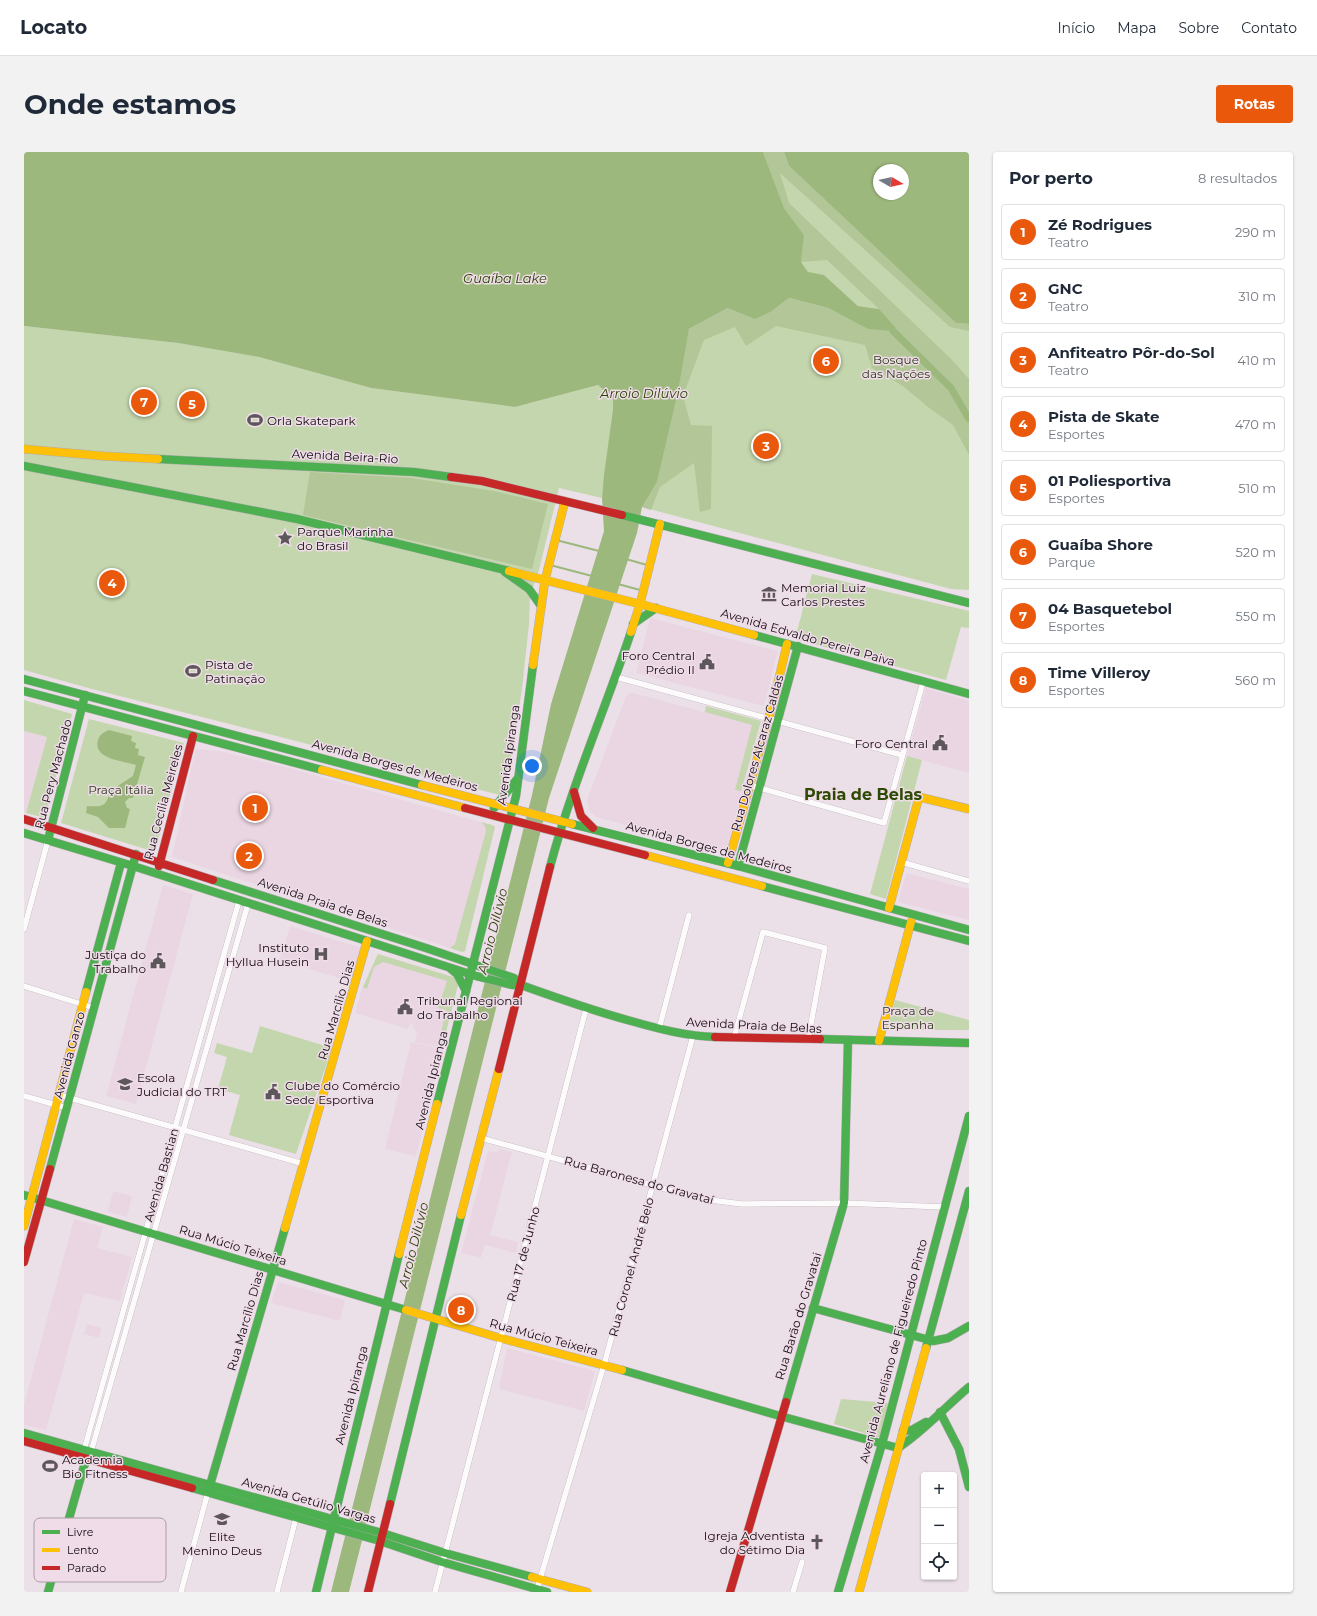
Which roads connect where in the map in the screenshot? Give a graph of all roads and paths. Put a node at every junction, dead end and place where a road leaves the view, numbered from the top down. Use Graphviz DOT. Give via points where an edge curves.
graph roads {
  1 [pos="24,449"];
  2 [pos="24,466"];
  3 [pos="565,501"];
  4 [pos="660,524"];
  5 [pos="501,569"];
  6 [pos="546,580"];
  7 [pos="969,602"];
  8 [pos="640,604"];
  9 [pos="541,606"];
  10 [pos="656,608"];
  11 [pos="633,624"];
  12 [pos="787,644"];
  13 [pos="798,646"];
  14 [pos="616,677"];
  15 [pos="24,679"];
  16 [pos="922,682"];
  17 [pos="24,691"];
  18 [pos="969,694"];
  19 [pos="85,695"];
  20 [pos="775,695"];
  21 [pos="785,698"];
  22 [pos="82,707"];
  23 [pos="768,718"];
  24 [pos="778,720"];
  25 [pos="193,736"];
  26 [pos="902,755"];
  27 [pos="518,777"];
  28 [pos="749,785"];
  29 [pos="759,788"];
  30 [pos="574,792"];
  31 [pos="498,805"];
  32 [pos="513,809"];
  33 [pos="969,809"];
  34 [pos="487,814"];
  35 [pos="24,820"];
  36 [pos="510,820"];
  37 [pos="562,821"];
  38 [pos="51,828"];
  39 [pos="596,830"];
  40 [pos="559,832"];
  41 [pos="24,833"];
  42 [pos="48,840"];
  43 [pos="136,854"];
  44 [pos="160,862"];
  45 [pos="901,862"];
  46 [pos="121,863"];
  47 [pos="728,863"];
  48 [pos="133,866"];
  49 [pos="738,866"];
  50 [pos="715,873"];
  51 [pos="157,874"];
  52 [pos="969,881"];
  53 [pos="239,900"];
  54 [pos="248,904"];
  55 [pos="889,908"];
  56 [pos="26,911"];
  57 [pos="689,915"];
  58 [pos="913,915"];
  59 [pos="910,926"];
  60 [pos="24,929"];
  61 [pos="969,930"];
  62 [pos="101,938"];
  63 [pos="112,941"];
  64 [pos="367,941"];
  65 [pos="969,941"];
  66 [pos="477,967"];
  67 [pos="451,968"];
  68 [pos="219,970"];
  69 [pos="228,973"];
  70 [pos="471,974"];
  71 [pos="513,982"];
  72 [pos="521,985"];
  73 [pos="24,986"];
  74 [pos="466,991"];
  75 [pos="84,1005"];
  76 [pos="94,1008"];
  77 [pos="586,1009"];
  78 [pos="659,1029"];
  79 [pos="693,1036"];
  80 [pos="734,1038"];
  81 [pos="808,1040"];
  82 [pos="848,1040"];
  83 [pos="879,1041"];
  84 [pos="969,1043"];
  85 [pos="196,1054"];
  86 [pos="204,1056"];
  87 [pos="60,1095"];
  88 [pos="24,1096"];
  89 [pos="69,1098"];
  90 [pos="57,1106"];
  91 [pos="66,1108"];
  92 [pos="969,1116"];
  93 [pos="175,1128"];
  94 [pos="183,1130"];
  95 [pos="481,1138"];
  96 [pos="548,1155"];
  97 [pos="304,1164"];
  98 [pos="653,1185"];
  99 [pos="969,1191"];
  100 [pos="28,1196"];
  101 [pos="42,1200"];
  102 [pos="844,1203"];
  103 [pos="944,1207"];
  104 [pos="967,1209"];
  105 [pos="24,1226"];
  106 [pos="145,1231"];
  107 [pos="154,1234"];
  108 [pos="24,1262"];
  109 [pos="273,1270"];
  110 [pos="386,1304"];
  111 [pos="813,1308"];
  112 [pos="431,1317"];
  113 [pos="969,1326"];
  114 [pos="910,1335"];
  115 [pos="500,1338"];
  116 [pos="928,1340"];
  117 [pos="604,1365"];
  118 [pos="107,1366"];
  119 [pos="116,1368"];
  120 [pos="969,1387"];
  121 [pos="940,1412"];
  122 [pos="780,1416"];
  123 [pos="903,1431"];
  124 [pos="24,1433"];
  125 [pos="24,1441"];
  126 [pos="882,1444"];
  127 [pos="898,1448"];
  128 [pos="86,1457"];
  129 [pos="969,1487"];
  130 [pos="209,1488"];
  131 [pos="69,1518"];
  132 [pos="296,1518"];
  133 [pos="333,1519"];
  134 [pos="330,1528"];
  135 [pos="382,1532"];
  136 [pos="380,1541"];
  137 [pos="445,1552"];
  138 [pos="442,1562"];
  139 [pos="802,1562"];
  140 [pos="540,1579"];
  141 [pos="51,1582"];
  142 [pos="537,1589"];
  143 [pos="48,1592"];
  144 [pos="181,1592"];
  145 [pos="277,1592"];
  146 [pos="316,1592"];
  147 [pos="368,1592"];
  148 [pos="435,1592"];
  149 [pos="547,1592"];
  150 [pos="587,1592"];
  151 [pos="730,1592"];
  152 [pos="793,1592"];
  153 [pos="838,1592"];
  154 [pos="859,1592"];
  1 -- 3 [label="main road, Avenida Beira-Rio" via="103,456 414,472 482,481"];
  2 -- 5 [label="main road" via="287,517"];
  3 -- 4 [label="main road, Avenida Beira-Rio"];
  3 -- 6 [label="main road, Avenida Ipiranga"];
  4 -- 7 [label="main road" via="952,600"];
  4 -- 8 [label="main road"];
  5 -- 6 [label="main road"];
  5 -- 9 [label="main road" via="529,589"];
  6 -- 8 [label="main road"];
  6 -- 9 [label="main road, Avenida Ipiranga"];
  8 -- 10 [label="main road, Avenida Edvaldo Pereira Paiva"];
  8 -- 11 [label="main road"];
  9 -- 27 [label="main road, Avenida Ipiranga"];
  10 -- 11 [label="main road"];
  10 -- 12 [label="main road, Avenida Edvaldo Pereira Paiva"];
  11 -- 14 [label="main road"];
  12 -- 13 [label="main road, Avenida Edvaldo Pereira Paiva"];
  12 -- 20 [label="main road, Rua Dolores Alcaraz Caldas"];
  13 -- 16 [label="main road, Avenida Edvaldo Pereira Paiva"];
  13 -- 21 [label="main road, Rua Dolores Alcaraz Caldas"];
  14 -- 23 [label="street"];
  14 -- 30 [label="main road"];
  15 -- 19 [label="main road, Avenida Borges de Medeiros"];
  16 -- 18 [label="main road, Avenida Edvaldo Pereira Paiva"];
  16 -- 26 [label="street"];
  17 -- 22 [label="main road, Avenida Borges de Medeiros"];
  19 -- 22 [label="main road, Rua Pery Machado"];
  19 -- 31 [label="main road, Avenida Borges de Medeiros"];
  20 -- 21 [label="main road"];
  20 -- 23 [label="main road, Rua Dolores Alcaraz Caldas"];
  21 -- 24 [label="main road, Rua Dolores Alcaraz Caldas"];
  22 -- 25 [label="main road, Avenida Borges de Medeiros"];
  22 -- 38 [label="main road, Rua Pery Machado"];
  23 -- 24 [label="street"];
  23 -- 28 [label="main road, Rua Dolores Alcaraz Caldas"];
  24 -- 26 [label="street"];
  24 -- 29 [label="main road, Rua Dolores Alcaraz Caldas"];
  25 -- 34 [label="main road, Avenida Borges de Medeiros"];
  25 -- 44 [label="main road, Rua Cecília Meireles"];
  26 -- 29 [label="street" via="884,823"];
  27 -- 31 [label="main road"];
  27 -- 32 [label="main road, Avenida Ipiranga"];
  28 -- 29 [label="street"];
  28 -- 47 [label="main road, Rua Dolores Alcaraz Caldas"];
  29 -- 49 [label="main road, Rua Dolores Alcaraz Caldas"];
  30 -- 37 [label="main road"];
  30 -- 39 [label="main road" via="581,816"];
  31 -- 32 [label="main road, Avenida Borges de Medeiros"];
  31 -- 34 [label="main road"];
  32 -- 36 [label="main road, Avenida Ipiranga"];
  32 -- 37 [label="main road, Avenida Borges de Medeiros"];
  33 -- 45 [label="main road" via="919,796"];
  34 -- 36 [label="main road, Avenida Borges de Medeiros"];
  35 -- 38 [label="main road, Avenida Praia de Belas"];
  36 -- 40 [label="main road, Avenida Borges de Medeiros"];
  36 -- 66 [label="main road, Avenida Ipiranga"];
  37 -- 39 [label="main road, Avenida Borges de Medeiros"];
  37 -- 40 [label="main road"];
  38 -- 42 [label="main road, Rua Pery Machado"];
  38 -- 43 [label="main road, Avenida Praia de Belas"];
  39 -- 47 [label="main road, Avenida Borges de Medeiros"];
  40 -- 50 [label="main road, Avenida Borges de Medeiros"];
  40 -- 72 [label="main road"];
  41 -- 42 [label="main road, Avenida Praia de Belas"];
  42 -- 46 [label="main road, Avenida Praia de Belas"];
  42 -- 56 [label="street, Rua Pery Machado"];
  43 -- 44 [label="main road, Avenida Praia de Belas"];
  43 -- 48 [label="main road, Avenida Ganzo"];
  44 -- 51 [label="main road, Rua Cecília Meireles"];
  44 -- 66 [label="main road, Avenida Praia de Belas" via="426,948"];
  45 -- 52 [label="street"];
  45 -- 55 [label="main road"];
  46 -- 48 [label="main road, Avenida Praia de Belas"];
  46 -- 62 [label="main road, Avenida Ganzo"];
  47 -- 49 [label="main road, Avenida Borges de Medeiros"];
  47 -- 50 [label="main road"];
  48 -- 51 [label="main road, Avenida Praia de Belas"];
  48 -- 63 [label="main road, Avenida Ganzo"];
  49 -- 55 [label="main road, Avenida Borges de Medeiros"];
  50 -- 59 [label="main road, Avenida Borges de Medeiros"];
  51 -- 53 [label="main road, Avenida Praia de Belas"];
  53 -- 54 [label="main road, Avenida Praia de Belas"];
  53 -- 68 [label="street, Avenida Bastian"];
  54 -- 64 [label="main road, Avenida Praia de Belas"];
  54 -- 69 [label="street, Avenida Bastian"];
  55 -- 58 [label="main road, Avenida Borges de Medeiros"];
  56 -- 60 [label="street, Rua Pery Machado"];
  57 -- 78 [label="street"];
  58 -- 59 [label="main road"];
  58 -- 61 [label="main road, Avenida Borges de Medeiros"];
  59 -- 65 [label="main road, Avenida Borges de Medeiros"];
  59 -- 83 [label="main road"];
  62 -- 63 [label="main road"];
  62 -- 75 [label="main road, Avenida Ganzo"];
  63 -- 76 [label="main road, Avenida Ganzo"];
  64 -- 67 [label="main road, Avenida Praia de Belas"];
  64 -- 97 [label="main road, Rua Marcílio Dias"];
  66 -- 70 [label="main road, Avenida Ipiranga"];
  66 -- 71 [label="main road, Avenida Praia de Belas"];
  67 -- 70 [label="main road, Avenida Praia de Belas"];
  67 -- 74 [label="main road"];
  68 -- 69 [label="street"];
  68 -- 85 [label="street, Avenida Bastian"];
  69 -- 86 [label="street, Avenida Bastian"];
  70 -- 71 [label="main road, Avenida Praia de Belas"];
  70 -- 74 [label="main road, Avenida Ipiranga"];
  71 -- 72 [label="main road, Avenida Praia de Belas"];
  72 -- 77 [label="main road, Avenida Praia de Belas"];
  72 -- 95 [label="main road"];
  73 -- 75 [label="street"];
  74 -- 110 [label="main road, Avenida Ipiranga"];
  75 -- 76 [label="street"];
  75 -- 87 [label="main road, Avenida Ganzo"];
  76 -- 89 [label="main road, Avenida Ganzo"];
  77 -- 78 [label="main road, Avenida Praia de Belas"];
  77 -- 96 [label="street, Rua 17 de Junho"];
  78 -- 79 [label="main road, Avenida Praia de Belas"];
  79 -- 80 [label="main road, Avenida Praia de Belas"];
  79 -- 98 [label="street, Rua Coronel André Belo"];
  80 -- 81 [label="main road, Avenida Praia de Belas"];
  80 -- 81 [label="street" via="763,932 825,948"];
  81 -- 82 [label="main road, Avenida Praia de Belas"];
  82 -- 83 [label="main road, Avenida Praia de Belas"];
  82 -- 102 [label="main road, Rua Barão do Gravatai"];
  83 -- 84 [label="main road, Avenida Praia de Belas"];
  85 -- 86 [label="street"];
  85 -- 93 [label="street, Avenida Bastian"];
  86 -- 94 [label="street, Avenida Bastian"];
  87 -- 89 [label="street"];
  87 -- 90 [label="main road, Avenida Ganzo"];
  88 -- 90 [label="street"];
  89 -- 91 [label="main road, Avenida Ganzo"];
  89 -- 93 [label="street"];
  90 -- 91 [label="street"];
  90 -- 100 [label="main road, Avenida Ganzo"];
  91 -- 101 [label="main road, Avenida Ganzo"];
  92 -- 103 [label="main road, Avenida Aureliano de Figueiredo Pinto"];
  93 -- 94 [label="street"];
  93 -- 106 [label="street, Avenida Bastian"];
  94 -- 97 [label="street"];
  94 -- 107 [label="street, Avenida Bastian"];
  95 -- 96 [label="street, Rua Baronesa do Gravataí"];
  95 -- 112 [label="main road"];
  96 -- 98 [label="street, Rua Baronesa do Gravataí"];
  96 -- 115 [label="street, Rua 17 de Junho"];
  97 -- 109 [label="main road, Rua Marcílio Dias"];
  98 -- 102 [label="street, Rua Baronesa do Gravataí" via="702,1199 742,1204"];
  98 -- 117 [label="street, Rua Coronel André Belo"];
  99 -- 104 [label="main road"];
  100 -- 101 [label="main road, Rua Múcio Teixeira"];
  100 -- 105 [label="main road, Avenida Ganzo"];
  101 -- 106 [label="main road, Rua Múcio Teixeira"];
  101 -- 108 [label="main road, Avenida Ganzo"];
  102 -- 103 [label="street, Rua Baronesa do Gravataí"];
  102 -- 111 [label="main road, Rua Barão do Gravatai"];
  103 -- 114 [label="main road, Avenida Aureliano de Figueiredo Pinto"];
  104 -- 116 [label="main road"];
  106 -- 107 [label="main road, Rua Múcio Teixeira"];
  106 -- 118 [label="street, Avenida Bastian"];
  107 -- 109 [label="main road, Rua Múcio Teixeira"];
  107 -- 119 [label="street, Avenida Bastian"];
  109 -- 110 [label="main road, Rua Múcio Teixeira"];
  109 -- 130 [label="main road, Rua Marcílio Dias"];
  110 -- 112 [label="main road, Rua Múcio Teixeira"];
  110 -- 133 [label="main road, Avenida Ipiranga"];
  111 -- 114 [label="main road"];
  111 -- 122 [label="main road, Rua Barão do Gravatai"];
  112 -- 115 [label="main road, Rua Múcio Teixeira"];
  112 -- 135 [label="main road"];
  113 -- 116 [label="main road" via="937,1342"];
  114 -- 116 [label="main road"];
  114 -- 126 [label="main road, Avenida Aureliano de Figueiredo Pinto"];
  115 -- 117 [label="main road, Rua Múcio Teixeira"];
  115 -- 137 [label="street, Rua 17 de Junho"];
  116 -- 123 [label="main road"];
  117 -- 122 [label="main road, Rua Múcio Teixeira"];
  117 -- 140 [label="street, Rua Coronel André Belo"];
  118 -- 119 [label="street"];
  118 -- 128 [label="street, Avenida Bastian"];
  119 -- 128 [label="street, Avenida Bastian"];
  120 -- 121 [label="main road"];
  121 -- 123 [label="main road" via="912,1430"];
  121 -- 127 [label="main road" via="916,1436"];
  121 -- 129 [label="main road" via="959,1449"];
  122 -- 126 [label="main road, Rua Múcio Teixeira"];
  122 -- 151 [label="main road, Rua Barão do Gravatai"];
  123 -- 127 [label="main road"];
  124 -- 128 [label="main road, Avenida Getúlio Vargas"];
  125 -- 128 [label="main road, Avenida Getúlio Vargas"];
  126 -- 127 [label="main road, Rua Múcio Teixeira"];
  126 -- 153 [label="main road, Avenida Aureliano de Figueiredo Pinto"];
  127 -- 154 [label="main road"];
  128 -- 130 [label="main road, Avenida Getúlio Vargas"];
  128 -- 131 [label="main road"];
  130 -- 132 [label="main road, Avenida Getúlio Vargas"];
  130 -- 133 [label="main road, Avenida Getúlio Vargas"];
  130 -- 144 [label="street, Rua Marcílio Dias"];
  132 -- 134 [label="main road, Avenida Getúlio Vargas"];
  132 -- 145 [label="street"];
  133 -- 134 [label="main road, Avenida Ipiranga"];
  133 -- 135 [label="main road, Avenida Getúlio Vargas"];
  134 -- 136 [label="main road, Avenida Getúlio Vargas"];
  134 -- 146 [label="main road, Avenida Ipiranga"];
  135 -- 136 [label="main road"];
  135 -- 137 [label="main road, Avenida Getúlio Vargas"];
  136 -- 138 [label="main road, Avenida Getúlio Vargas"];
  136 -- 147 [label="main road"];
  137 -- 138 [label="street, Rua 17 de Junho"];
  137 -- 140 [label="main road, Avenida Getúlio Vargas"];
  138 -- 142 [label="main road, Avenida Getúlio Vargas"];
  138 -- 148 [label="street, Rua 17 de Junho"];
  139 -- 152 [label="street"];
  140 -- 142 [label="street, Rua Coronel André Belo"];
  140 -- 150 [label="main road, Avenida Getúlio Vargas"];
  141 -- 143 [label="main road"];
  142 -- 149 [label="main road, Avenida Getúlio Vargas"];
}
